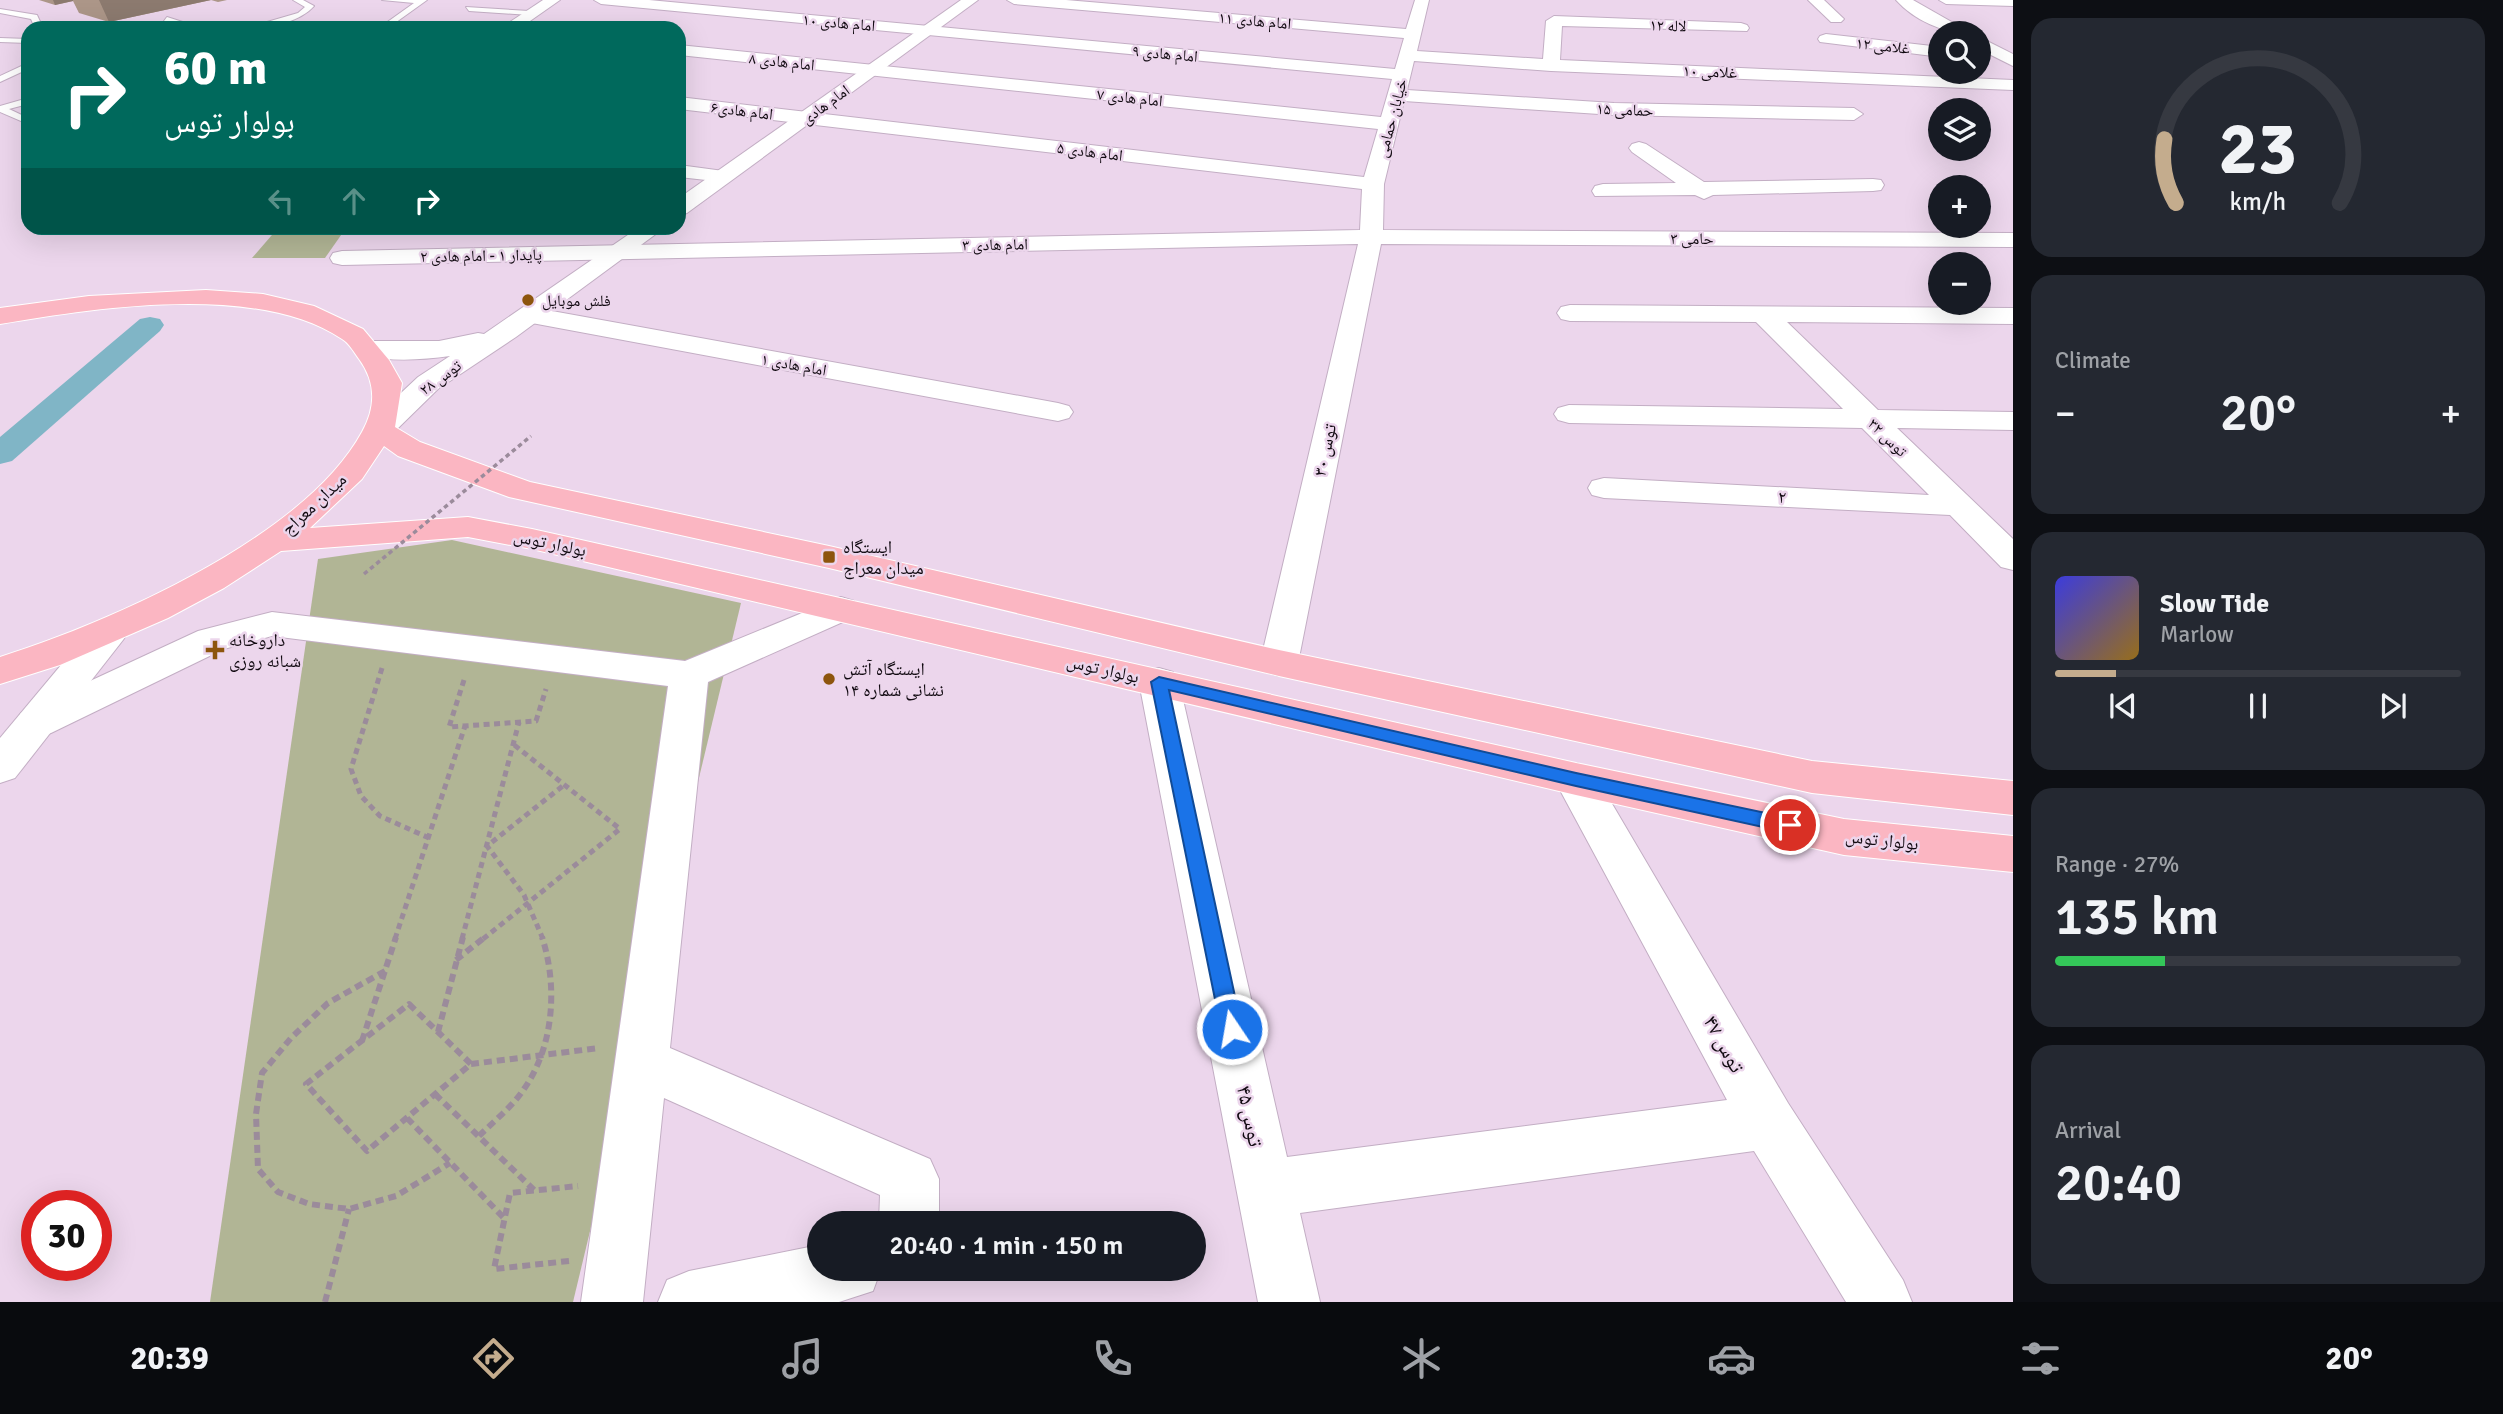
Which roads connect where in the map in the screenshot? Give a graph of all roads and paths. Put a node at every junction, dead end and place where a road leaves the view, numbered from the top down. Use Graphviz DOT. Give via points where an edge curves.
graph roads {
  1 [pos="297,0"];
  2 [pos="386,0"];
  3 [pos="418,0"];
  4 [pos="553,0"];
  5 [pos="601,0"];
  6 [pos="971,0"];
  7 [pos="1014,0"];
  8 [pos="1422,0"];
  9 [pos="1815,0"];
  10 [pos="1903,0"];
  11 [pos="1946,0"];
  12 [pos="2013,2"];
  13 [pos="469,9"];
  14 [pos="0,11"];
  15 [pos="522,13"];
  16 [pos="29,15"];
  17 [pos="167,19"];
  18 [pos="1836,19"];
  19 [pos="0,21"];
  20 [pos="34,21"];
  21 [pos="173,21"];
  22 [pos="277,21"];
  23 [pos="392,21"];
  24 [pos="515,21"];
  25 [pos="1935,21"];
  26 [pos="1741,28"];
  27 [pos="929,30"];
  28 [pos="1413,34"];
  29 [pos="1826,39"];
  30 [pos="0,40"];
  31 [pos="21,41"];
  32 [pos="1991,48"];
  33 [pos="686,51"];
  34 [pos="1928,51"];
  35 [pos="1407,55"];
  36 [pos="2008,58"];
  37 [pos="1551,65"];
  38 [pos="21,69"];
  39 [pos="872,71"];
  40 [pos="1809,74"];
  41 [pos="1402,75"];
  42 [pos="0,79"];
  43 [pos="19,82"];
  44 [pos="2013,85"];
  45 [pos="0,86"];
  46 [pos="1397,95"];
  47 [pos="21,103"];
  48 [pos="686,104"];
  49 [pos="0,109"];
  50 [pos="21,118"];
  51 [pos="806,118"];
  52 [pos="1389,124"];
  53 [pos="1639,148"];
  54 [pos="686,172"];
  55 [pos="724,176"];
  56 [pos="1373,184"];
  57 [pos="1873,185"];
  58 [pos="1830,186"];
  59 [pos="1699,189"];
  60 [pos="1603,191"];
  61 [pos="686,203"];
  62 [pos="642,235"];
  63 [pos="1371,237"];
  64 [pos="356,238"];
  65 [pos="1779,238"];
  66 [pos="1905,239"];
  67 [pos="2013,240"];
  68 [pos="619,251"];
  69 [pos="1570,313"];
  70 [pos="1763,314"];
  71 [pos="0,316"];
  72 [pos="2013,316"];
  73 [pos="518,323"];
  74 [pos="372,349"];
  75 [pos="1058,412"];
  76 [pos="1569,414"];
  77 [pos="1870,419"];
  78 [pos="2013,421"];
  79 [pos="379,430"];
  80 [pos="531,436"];
  81 [pos="1604,488"];
  82 [pos="1959,506"];
  83 [pos="273,541"];
  84 [pos="2013,559"];
  85 [pos="364,574"];
  86 [pos="841,609"];
  87 [pos="110,631"];
  88 [pos="391,639"];
  89 [pos="473,649"];
  90 [pos="555,659"];
  91 [pos="1279,663"];
  92 [pos="0,671"];
  93 [pos="689,675"];
  94 [pos="1159,682"];
  95 [pos="519,722"];
  96 [pos="36,723"];
  97 [pos="465,726"];
  98 [pos="513,744"];
  99 [pos="0,767"];
  100 [pos="1576,779"];
  101 [pos="564,785"];
  102 [pos="2013,798"];
  103 [pos="429,838"];
  104 [pos="487,846"];
  105 [pos="2013,854"];
  106 [pos="528,902"];
  107 [pos="456,960"];
  108 [pos="385,971"];
  109 [pos="438,1032"];
  110 [pos="362,1041"];
  111 [pos="643,1052"];
  112 [pos="543,1055"];
  113 [pos="471,1064"];
  114 [pos="435,1094"];
  115 [pos="407,1118"];
  116 [pos="1768,1122"];
  117 [pos="479,1136"];
  118 [pos="450,1163"];
  119 [pos="627,1181"];
  120 [pos="1265,1189"];
  121 [pos="534,1190"];
  122 [pos="349,1209"];
  123 [pos="909,1211"];
  124 [pos="504,1218"];
  125 [pos="807,1278"];
  126 [pos="615,1279"];
  127 [pos="325,1302"];
  128 [pos="689,1302"];
  129 [pos="1289,1302"];
  130 [pos="1881,1302"];
  1 -- 22 [label="lane" via="310,6 301,15"];
  2 -- 3 [label="lane"];
  3 -- 23 [label="lane"];
  4 -- 15 [label="street"];
  5 -- 27 [label="street, امام هادی ۱۰"];
  6 -- 27 [label="street, امام هادی"];
  7 -- 28 [label="street, امام هادی ۱۱"];
  8 -- 28 [label="street, خیابان حمامی"];
  9 -- 18 [label="street"];
  10 -- 25 [label="street"];
  11 -- 12 [label="street"];
  13 -- 15 [label="lane"];
  14 -- 16 [label="lane"];
  15 -- 24 [label="street"];
  16 -- 19 [label="lane"];
  16 -- 20 [label="lane"];
  17 -- 21 [label="lane"];
  26 -- 37 [label="street, لاله ۱۲" via="1594,17 1554,21"];
  27 -- 39 [label="street, امام هادی"];
  27 -- 41 [label="street, امام هادی ۹"];
  28 -- 35 [label="street, خیابان حمامی"];
  29 -- 34 [label="street, غلامی ۱۲"];
  30 -- 31 [label="lane"];
  32 -- 36 [label="street"];
  33 -- 39 [label="street, امام هادی ۸"];
  35 -- 37 [label="street, غلامی ۱۰"];
  35 -- 41 [label="street, خیابان حمامی"];
  37 -- 40 [label="street, غلامی ۱۰"];
  38 -- 42 [label="lane"];
  39 -- 51 [label="street, امام هادی"];
  39 -- 52 [label="street, امام هادی ۷"];
  40 -- 44 [label="street, غلامی ۱۰"];
  40 -- 46 [label="street, حمامی ۱۵" via="1847,108 1614,109"];
  41 -- 46 [label="street, خیابان حمامی"];
  43 -- 45 [label="lane"];
  46 -- 52 [label="street, خیابان حمامی"];
  47 -- 49 [label="lane"];
  48 -- 51 [label="street, امام هادی۶"];
  49 -- 50 [label="lane"];
  51 -- 55 [label="street, امام هادی"];
  51 -- 56 [label="street, امام هادی ۵"];
  52 -- 56 [label="street, خیابان حمامی"];
  53 -- 59 [label="street"];
  54 -- 55 [label="street"];
  55 -- 61 [label="street, امام هادی"];
  56 -- 63 [label="street, خیابان حمامی"];
  57 -- 58 [label="street"];
  58 -- 59 [label="street"];
  58 -- 66 [label="street"];
  59 -- 60 [label="street"];
  59 -- 65 [label="street"];
  62 -- 68 [label="street"];
  63 -- 65 [label="street, حامی ۳"];
  63 -- 68 [label="street, امام هادی ۳"];
  63 -- 91 [label="street, توس ۳۰"];
  64 -- 68 [label="street, پایدار ۱ - امام هادی ۲" via="342,258"];
  65 -- 66 [label="street, حامی ۳"];
  66 -- 67 [label="street, حامی ۳"];
  68 -- 73 [label="street"];
  69 -- 70 [label="street"];
  70 -- 72 [label="street"];
  70 -- 77 [label="street, توس ۳۲"];
  71 -- 74 [label="main road, میدان معراج" via="134,298 213,297 281,305 336,322"];
  73 -- 74 [label="street" via="464,346 414,353"];
  73 -- 75 [label="street, امام هادی ۱"];
  73 -- 79 [label="street, توس ۲۸" via="428,383"];
  74 -- 79 [label="main road, میدان معراج" via="388,385"];
  76 -- 77 [label="street"];
  77 -- 78 [label="street"];
  77 -- 82 [label="street, توس ۳۲"];
  79 -- 83 [label="main road, میدان معراج" via="342,483"];
  79 -- 91 [label="main road" via="409,449 521,490"];
  80 -- 85 [label="path, bridge"];
  81 -- 82 [label="street, ۲"];
  82 -- 84 [label="street, توس ۳۲"];
  83 -- 86 [label="main road, بولوار توس" via="468,527"];
  83 -- 87 [label="main road, میدان معراج" via="173,601"];
  86 -- 93 [label="street"];
  86 -- 94 [label="main road, بولوار توس"];
  87 -- 92 [label="main road, میدان معراج"];
  87 -- 96 [label="street"];
  88 -- 89 [label="street"];
  88 -- 96 [label="street" via="272,624 211,640"];
  88 -- 103 [label="path" via="351,769 361,796 380,816"];
  89 -- 90 [label="street"];
  89 -- 97 [label="path" via="449,727"];
  90 -- 93 [label="street"];
  90 -- 95 [label="path" via="536,721"];
  91 -- 102 [label="main road" via="1812,777"];
  93 -- 111 [label="street"];
  94 -- 100 [label="main road, بولوار توس"];
  94 -- 120 [label="street, توس ۴۵"];
  95 -- 97 [label="path"];
  95 -- 98 [label="path"];
  96 -- 99 [label="street"];
  97 -- 103 [label="path"];
  98 -- 101 [label="path"];
  98 -- 104 [label="path"];
  100 -- 105 [label="main road, بولوار توس" via="1844,837"];
  100 -- 116 [label="street, توس ۴۷"];
  101 -- 104 [label="path"];
  101 -- 106 [label="path" via="620,829"];
  103 -- 108 [label="path"];
  104 -- 106 [label="path"];
  104 -- 107 [label="path"];
  106 -- 107 [label="path"];
  106 -- 112 [label="path" via="543,941 553,1000"];
  107 -- 109 [label="path"];
  108 -- 110 [label="path"];
  108 -- 122 [label="path" via="328,1003 262,1073 256,1114 258,1169 278,1192 309,1204"];
  109 -- 110 [label="path" via="409,1004"];
  109 -- 113 [label="path"];
  110 -- 115 [label="path" via="306,1084 367,1151"];
  111 -- 112 [label="path"];
  111 -- 119 [label="street"];
  111 -- 123 [label="street" via="910,1179"];
  112 -- 113 [label="path"];
  112 -- 117 [label="path" via="526,1087"];
  113 -- 114 [label="path"];
  114 -- 115 [label="path"];
  114 -- 117 [label="path"];
  115 -- 118 [label="path"];
  116 -- 120 [label="street"];
  116 -- 130 [label="street, توس ۴۷"];
  117 -- 121 [label="path"];
  118 -- 122 [label="path" via="396,1196"];
  118 -- 124 [label="path"];
  119 -- 121 [label="path"];
  119 -- 126 [label="street"];
  120 -- 129 [label="street, توس ۴۵"];
  121 -- 124 [label="path" via="510,1193"];
  122 -- 127 [label="path"];
  124 -- 126 [label="path" via="494,1269"];
  125 -- 128 [label="street"];
}
